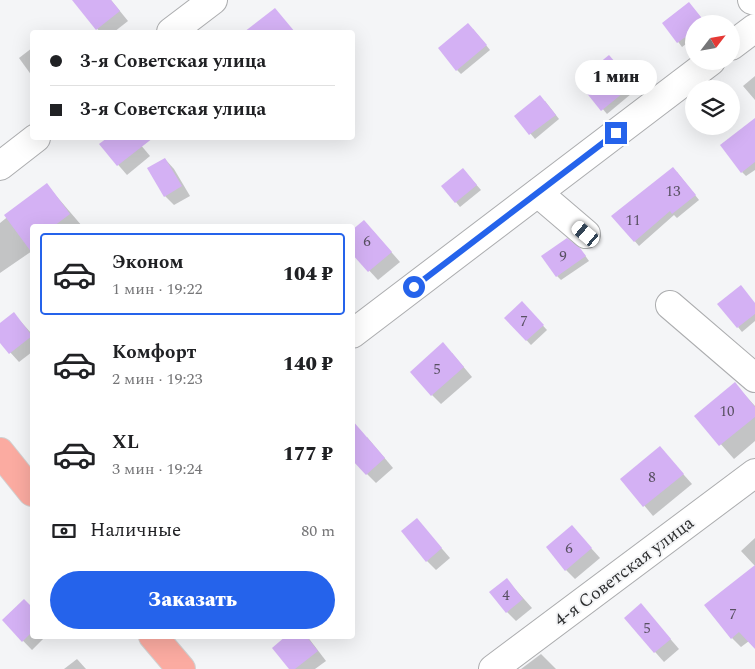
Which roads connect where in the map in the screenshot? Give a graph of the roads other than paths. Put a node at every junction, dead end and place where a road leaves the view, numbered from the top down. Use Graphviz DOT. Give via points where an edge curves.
graph roads {
  1 [pos="213,0"];
  2 [pos="755,28"];
  3 [pos="175,30"];
  4 [pos="740,39"];
  5 [pos="699,70"];
  6 [pos="33,140"];
  7 [pos="0,166"];
  8 [pos="538,193"];
  9 [pos="586,234"];
  10 [pos="670,305"];
  11 [pos="355,332"];
  12 [pos="755,378"];
  13 [pos="0,452"];
  14 [pos="755,473"];
  15 [pos="30,490"];
  16 [pos="156,639"];
  17 [pos="181,669"];
  18 [pos="493,669"];
  1 -- 3 [label="street"];
  2 -- 4 [label="street"];
  5 -- 8 [label="street"];
  6 -- 7 [label="street"];
  8 -- 9 [label="street"];
  8 -- 11 [label="street"];
  10 -- 12 [label="street"];
  13 -- 15 [label="main road"];
  14 -- 18 [label="street, 4-я Советская улица"];
  16 -- 17 [label="main road"];
}
